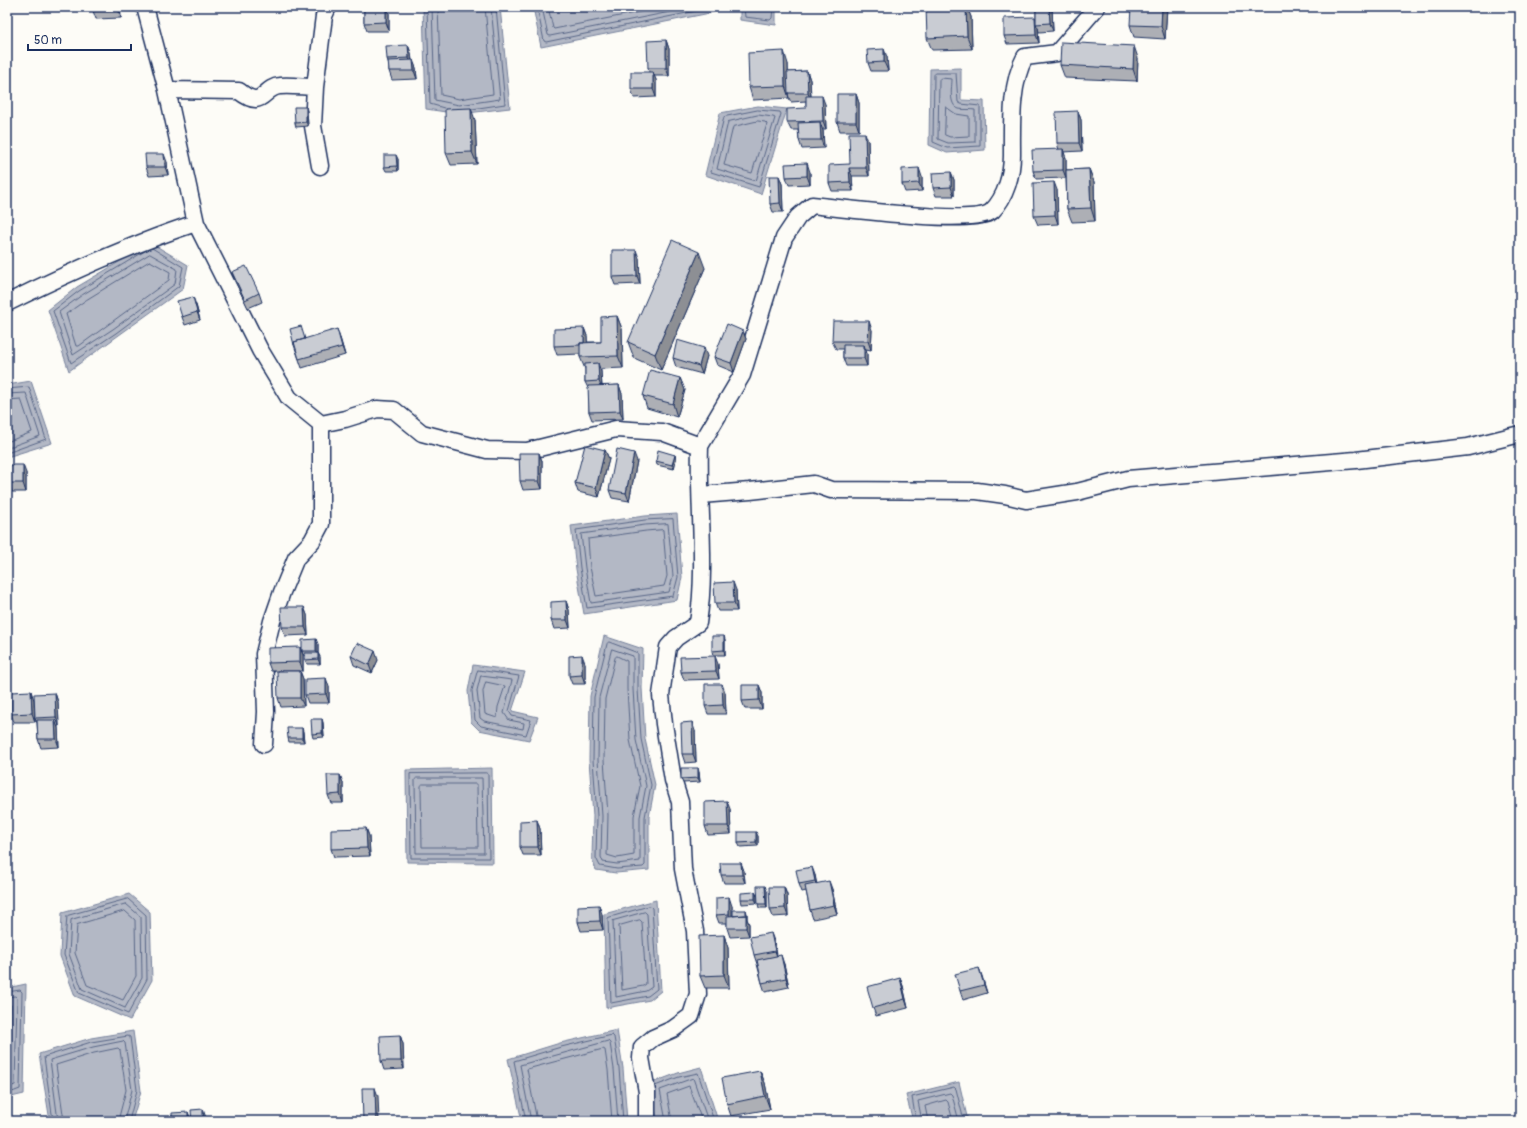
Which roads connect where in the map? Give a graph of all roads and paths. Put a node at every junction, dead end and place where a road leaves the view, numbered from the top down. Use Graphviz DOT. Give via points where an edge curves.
graph roads {
  1 [pos="145,7"];
  2 [pos="328,7"];
  3 [pos="1097,7"];
  4 [pos="315,88"];
  5 [pos="166,90"];
  6 [pos="320,166"];
  7 [pos="196,223"];
  8 [pos="7,303"];
  9 [pos="321,424"];
  10 [pos="1520,434"];
  11 [pos="700,446"];
  12 [pos="701,495"];
  13 [pos="264,744"];
  14 [pos="647,1121"];
  1 -- 5 [label="street"];
  2 -- 4 [label="street" via="324,16"];
  3 -- 11 [label="street" via="1057,53 1025,57 1018,69 1012,121 1012,169 1004,195 992,212 980,216 920,216 812,205 798,217 784,238 742,375"];
  4 -- 5 [label="street" via="278,86 258,98 248,98 239,91"];
  4 -- 6 [label="street" via="313,126"];
  5 -- 7 [label="street"];
  7 -- 8 [label="street" via="156,236 53,280"];
  7 -- 9 [label="street" via="260,350 289,398"];
  9 -- 11 [label="street" via="377,409 394,410 422,433 487,450 527,451 616,429 662,432"];
  9 -- 13 [label="street" via="322,524 312,541 296,558 272,621 264,654"];
  10 -- 12 [label="street" via="1461,448 1356,460 1128,479 1077,492 1026,500 1005,494 976,491 831,490 814,484"];
  11 -- 12 [label="street"];
  12 -- 14 [label="street" via="701,602 698,624 676,638 668,647 661,695 673,780 680,802 683,869 695,931 698,994 691,1016 642,1047"];
}
